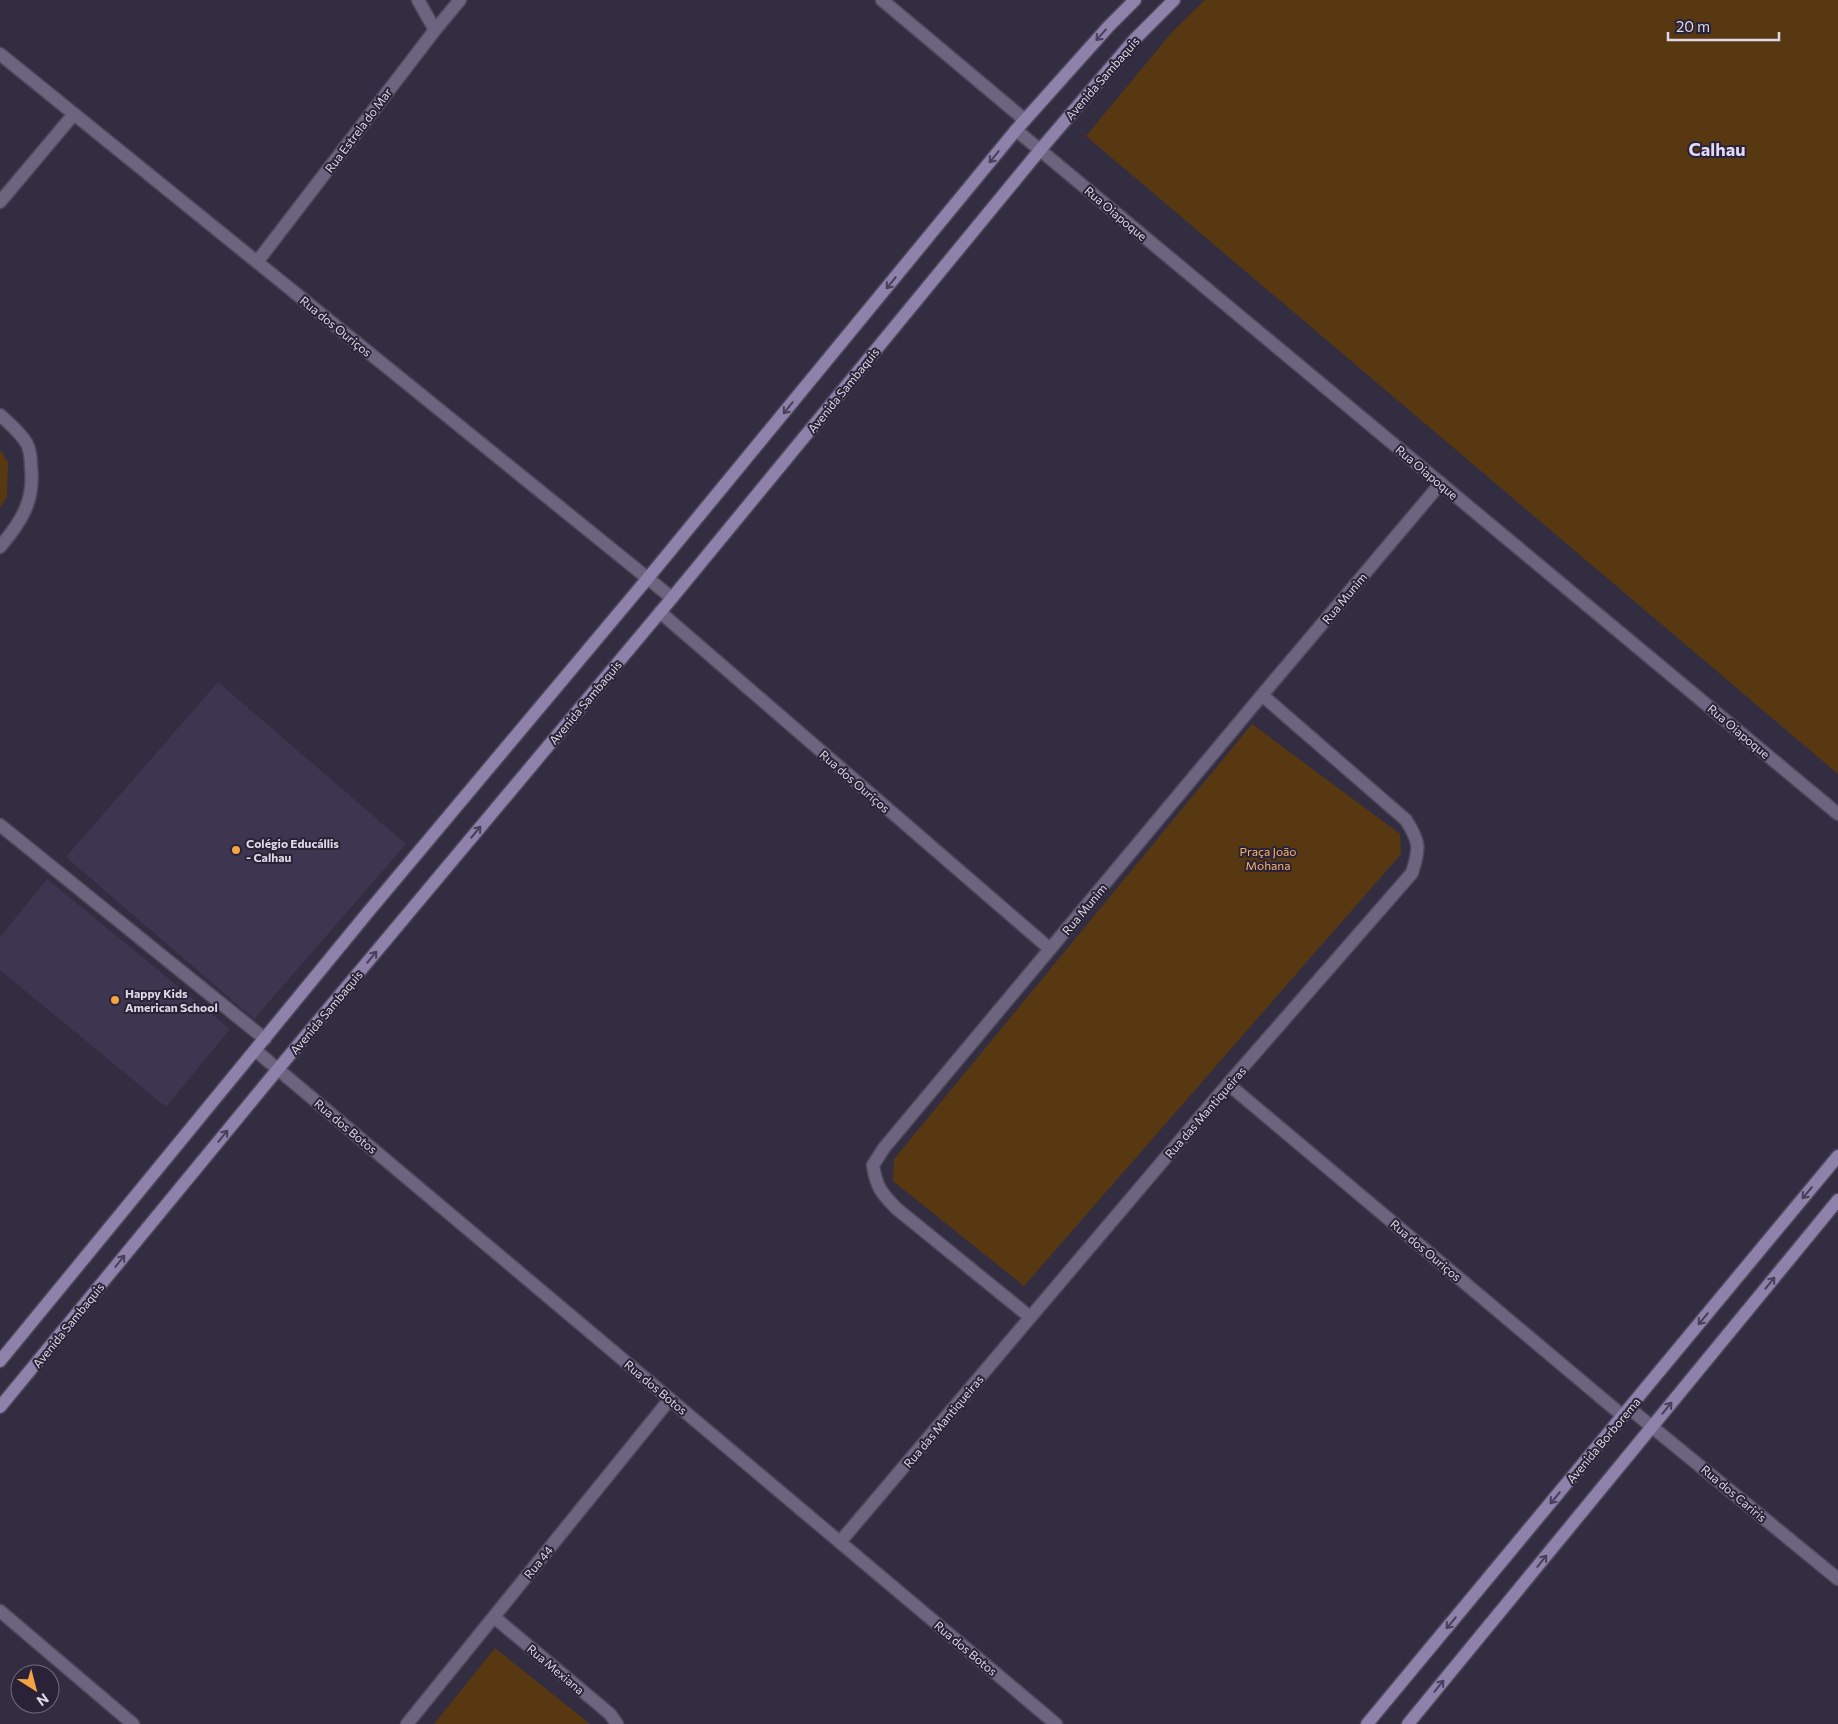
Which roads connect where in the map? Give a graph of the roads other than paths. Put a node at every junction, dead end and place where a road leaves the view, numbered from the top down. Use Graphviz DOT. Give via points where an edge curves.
graph roads {
  1 [pos="418,0"];
  2 [pos="460,0"];
  3 [pos="882,0"];
  4 [pos="1135,0"];
  5 [pos="1174,0"];
  6 [pos="435,30"];
  7 [pos="0,54"];
  8 [pos="74,114"];
  9 [pos="1025,120"];
  10 [pos="1016,130"];
  11 [pos="1040,150"];
  12 [pos="0,202"];
  13 [pos="257,262"];
  14 [pos="0,415"];
  15 [pos="1441,484"];
  16 [pos="0,548"];
  17 [pos="648,578"];
  18 [pos="672,598"];
  19 [pos="660,612"];
  20 [pos="1262,695"];
  21 [pos="1838,814"];
  22 [pos="0,825"];
  23 [pos="1050,949"];
  24 [pos="265,1038"];
  25 [pos="255,1050"];
  26 [pos="278,1069"];
  27 [pos="1228,1084"];
  28 [pos="1838,1156"];
  29 [pos="1838,1200"];
  30 [pos="1030,1317"];
  31 [pos="0,1361"];
  32 [pos="670,1399"];
  33 [pos="0,1407"];
  34 [pos="1626,1412"];
  35 [pos="1653,1426"];
  36 [pos="840,1542"];
  37 [pos="1838,1579"];
  38 [pos="0,1611"];
  39 [pos="494,1616"];
  40 [pos="133,1724"];
  41 [pos="407,1724"];
  42 [pos="617,1724"];
  43 [pos="1056,1724"];
  44 [pos="1367,1724"];
  45 [pos="1408,1724"];
  1 -- 6 [label="street"];
  2 -- 6 [label="street, Rua Estrela do Mar"];
  3 -- 9 [label="street"];
  4 -- 9 [label="main road, one-way"];
  5 -- 11 [label="main road, Avenida Sambaquis" via="1135,39"];
  6 -- 13 [label="street, Rua Estrela do Mar"];
  7 -- 8 [label="street, Rua dos Ouriços"];
  8 -- 12 [label="street"];
  8 -- 13 [label="street, Rua dos Ouriços"];
  9 -- 10 [label="main road"];
  10 -- 11 [label="street, Rua Oiapoque"];
  10 -- 17 [label="main road, one-way"];
  11 -- 15 [label="street, Rua Oiapoque"];
  11 -- 18 [label="main road, Avenida Sambaquis"];
  13 -- 17 [label="street, Rua dos Ouriços"];
  14 -- 16 [label="street" via="26,443 33,483 27,507"];
  15 -- 20 [label="street, Rua Munim"];
  15 -- 21 [label="street, Rua Oiapoque"];
  17 -- 18 [label="street, Rua dos Ouriços"];
  17 -- 24 [label="main road"];
  18 -- 19 [label="main road, Avenida Sambaquis"];
  19 -- 23 [label="street, Rua dos Ouriços"];
  26 -- 19 [label="main road, Avenida Sambaquis, one-way"];
  20 -- 23 [label="street, Rua Munim"];
  20 -- 27 [label="street, Rua das Mantiqueiras" via="1406,820 1416,836 1418,854 1412,873"];
  22 -- 24 [label="street"];
  23 -- 30 [label="street, Rua Munim" via="873,1165 880,1192 897,1209"];
  24 -- 25 [label="main road"];
  25 -- 26 [label="street, Rua dos Botos"];
  25 -- 31 [label="main road"];
  26 -- 32 [label="street, Rua dos Botos"];
  33 -- 26 [label="main road, Avenida Sambaquis, one-way"];
  27 -- 30 [label="street, Rua das Mantiqueiras"];
  27 -- 34 [label="street, Rua dos Ouriços"];
  28 -- 34 [label="main road, Avenida Borborema, one-way"];
  35 -- 29 [label="main road, one-way"];
  30 -- 36 [label="street, Rua das Mantiqueiras"];
  32 -- 36 [label="street, Rua dos Botos"];
  32 -- 39 [label="street, Rua 44"];
  34 -- 35 [label="street, Rua dos Cariris"];
  34 -- 44 [label="main road, Avenida Borborema, one-way"];
  35 -- 37 [label="street, Rua dos Cariris"];
  45 -- 35 [label="main road, one-way"];
  36 -- 43 [label="street, Rua dos Botos"];
  38 -- 40 [label="street"];
  39 -- 41 [label="street, Rua 44"];
  39 -- 42 [label="street, Rua Mexiana" via="610,1714"];
}
